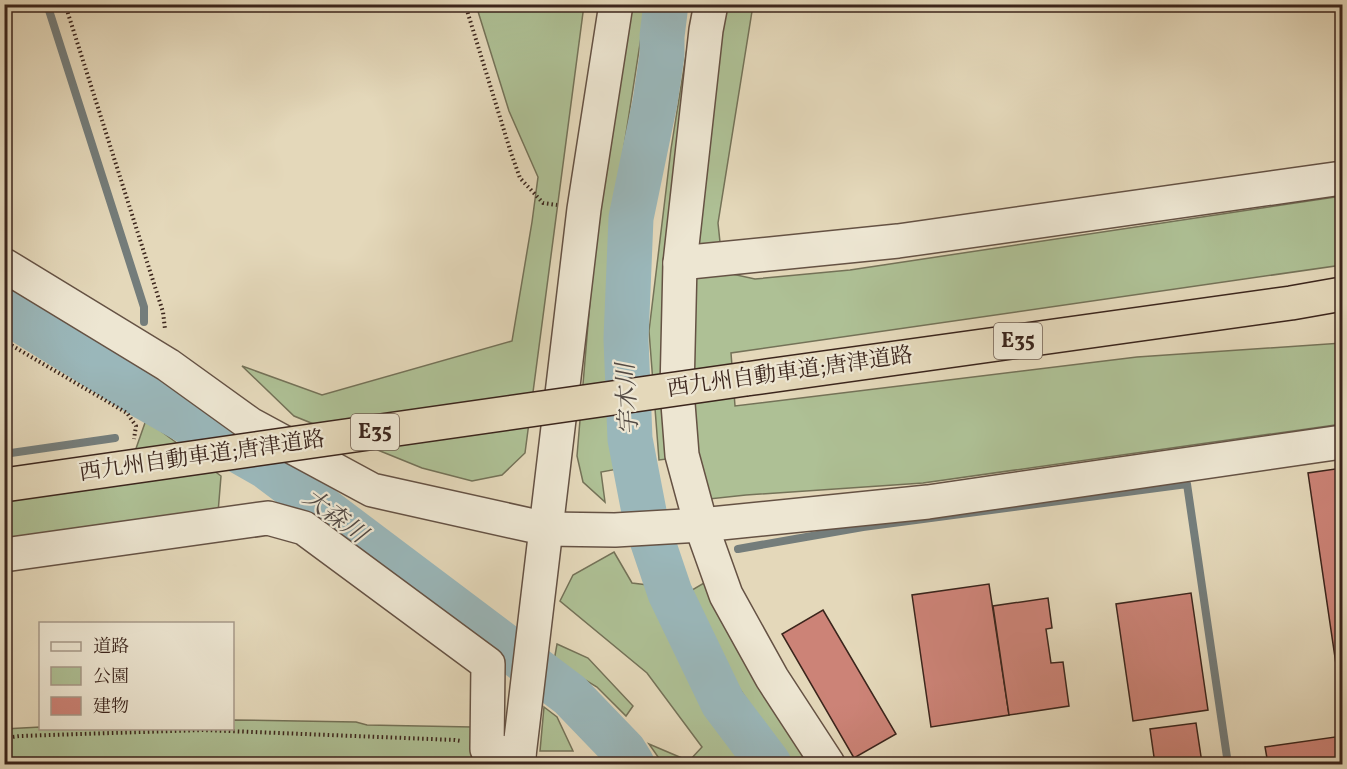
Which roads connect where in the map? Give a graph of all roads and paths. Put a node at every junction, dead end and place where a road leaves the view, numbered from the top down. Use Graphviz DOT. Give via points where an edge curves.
graph roads {
  1 [pos="65,4"];
  2 [pos="465,4"];
  3 [pos="616,4"];
  4 [pos="711,4"];
  5 [pos="1342,178"];
  6 [pos="584,209"];
  7 [pos="680,263"];
  8 [pos="4,265"];
  9 [pos="1342,294"];
  10 [pos="1342,302"];
  11 [pos="1291,303"];
  12 [pos="4,341"];
  13 [pos="168,366"];
  14 [pos="1342,442"];
  15 [pos="127,447"];
  16 [pos="4,486"];
  17 [pos="701,525"];
  18 [pos="547,529"];
  19 [pos="4,555"];
  20 [pos="4,738"];
  21 [pos="487,749"];
  22 [pos="519,760"];
  23 [pos="828,765"];
  1 -- 13 [label="path" via="163,312"];
  2 -- 6 [label="path" via="520,178 543,203"];
  3 -- 6 [label="street"];
  4 -- 7 [label="street"];
  5 -- 7 [label="street" via="898,241"];
  6 -- 18 [label="street"];
  7 -- 17 [label="street" via="677,391 682,455"];
  8 -- 13 [label="street"];
  9 -- 11 [label="highway, 西九州自動車道;唐津道路 / E35"];
  10 -- 11 [label="highway, 西九州自動車道;唐津道路 / E35"];
  11 -- 16 [label="highway, 西九州自動車道;唐津道路 / E35, bridge"];
  12 -- 15 [label="path" via="127,413 136,426 134,439"];
  13 -- 18 [label="street" via="250,424 372,490"];
  14 -- 17 [label="street" via="928,502"];
  17 -- 18 [label="street"];
  17 -- 23 [label="street" via="726,595 772,678"];
  18 -- 22 [label="street"];
  19 -- 21 [label="street" via="268,518 304,528 488,664"];
  20 -- 21 [label="path" via="203,730 455,740"];
  21 -- 22 [label="street"];
}
